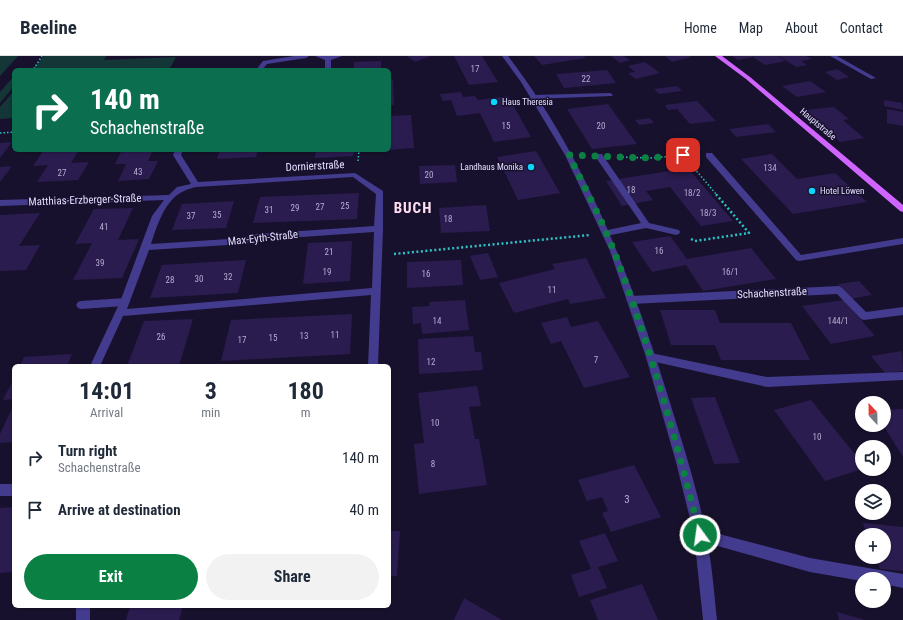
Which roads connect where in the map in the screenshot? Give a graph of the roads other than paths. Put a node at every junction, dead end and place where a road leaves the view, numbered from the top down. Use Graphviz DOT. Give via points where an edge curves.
graph roads {
  1 [pos="306,56"];
  2 [pos="318,56"];
  3 [pos="339,56"];
  4 [pos="505,56"];
  5 [pos="718,56"];
  6 [pos="833,56"];
  7 [pos="328,59"];
  8 [pos="260,68"];
  9 [pos="328,68"];
  10 [pos="873,78"];
  11 [pos="610,95"];
  12 [pos="533,97"];
  13 [pos="178,152"];
  14 [pos="599,156"];
  15 [pos="709,156"];
  16 [pos="196,185"];
  17 [pos="171,197"];
  18 [pos="0,204"];
  19 [pos="903,210"];
  20 [pos="646,225"];
  21 [pos="379,229"];
  22 [pos="676,232"];
  23 [pos="606,233"];
  24 [pos="903,241"];
  25 [pos="146,247"];
  26 [pos="376,291"];
  27 [pos="631,300"];
  28 [pos="125,302"];
  29 [pos="81,306"];
  30 [pos="903,311"];
  31 [pos="119,313"];
  32 [pos="651,357"];
  33 [pos="96,364"];
  34 [pos="373,364"];
  35 [pos="903,376"];
  36 [pos="0,490"];
  37 [pos="12,490"];
  38 [pos="700,535"];
  39 [pos="903,581"];
  40 [pos="83,608"];
  41 [pos="83,620"];
  42 [pos="710,620"];
  1 -- 8 [label="street" via="265,62"];
  2 -- 7 [label="street"];
  3 -- 7 [label="street"];
  4 -- 12 [label="street"];
  5 -- 19 [label="main road, Hauptstraße" via="748,78"];
  6 -- 10 [label="street"];
  7 -- 9 [label="street"];
  11 -- 12 [label="street"];
  12 -- 23 [label="street" via="569,155"];
  13 -- 16 [label="street" via="177,155"];
  14 -- 20 [label="street"];
  15 -- 24 [label="street" via="799,258"];
  16 -- 17 [label="street" via="180,189"];
  16 -- 21 [label="street, Dornierstraße" via="355,176 380,192"];
  17 -- 18 [label="street, Matthias-Erzberger-Straße"];
  17 -- 25 [label="street" via="156,216"];
  20 -- 22 [label="street"];
  20 -- 23 [label="street"];
  21 -- 25 [label="street, Max-Eyth-Straße"];
  21 -- 26 [label="street, Dornierstraße"];
  23 -- 27 [label="street"];
  25 -- 28 [label="street"];
  26 -- 31 [label="street"];
  26 -- 34 [label="street, Dornierstraße"];
  27 -- 30 [label="street, Schachenstraße" via="839,290 864,316"];
  27 -- 32 [label="street"];
  28 -- 29 [label="street"];
  28 -- 31 [label="street"];
  31 -- 33 [label="street"];
  32 -- 35 [label="street" via="767,382"];
  32 -- 38 [label="street" via="682,462"];
  36 -- 37 [label="street"];
  38 -- 39 [label="street" via="810,565"];
  38 -- 42 [label="street"];
  40 -- 41 [label="street"];
}
